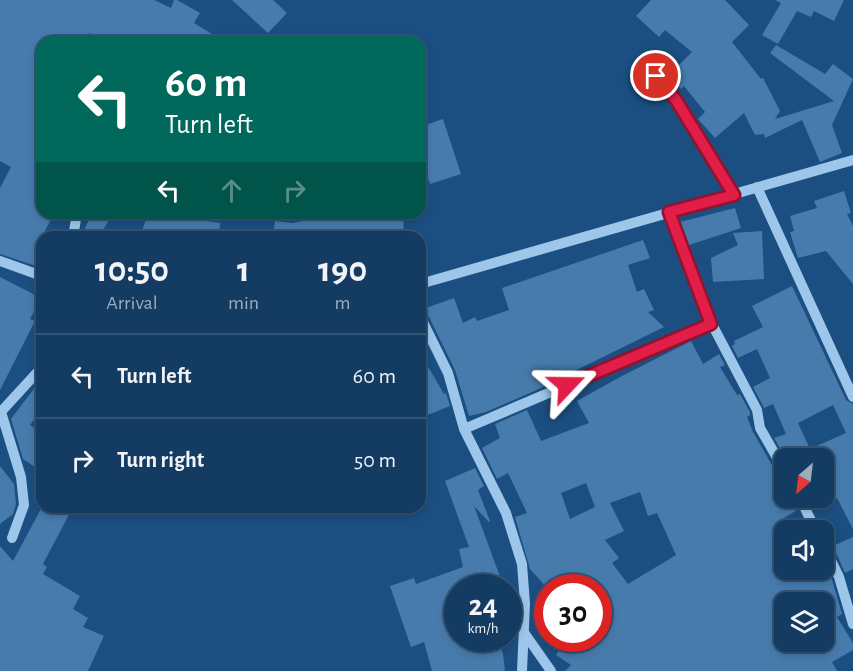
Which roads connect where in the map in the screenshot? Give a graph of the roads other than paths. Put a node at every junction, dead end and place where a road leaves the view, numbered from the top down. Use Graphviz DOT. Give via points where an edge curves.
graph roads {
  1 [pos="656,76"];
  2 [pos="853,160"];
  3 [pos="757,187"];
  4 [pos="734,195"];
  5 [pos="669,212"];
  6 [pos="0,261"];
  7 [pos="36,274"];
  8 [pos="426,282"];
  9 [pos="711,324"];
  10 [pos="426,328"];
  11 [pos="36,374"];
  12 [pos="853,397"];
  13 [pos="1,413"];
  14 [pos="464,429"];
  15 [pos="774,452"];
  16 [pos="12,538"];
  17 [pos="834,567"];
  18 [pos="853,624"];
  19 [pos="523,631"];
  20 [pos="522,671"];
  21 [pos="551,671"];
  1 -- 4 [label="street" via="676,100"];
  2 -- 3 [label="street"];
  3 -- 4 [label="street"];
  3 -- 12 [label="street"];
  4 -- 5 [label="street"];
  5 -- 8 [label="street"];
  5 -- 9 [label="street"];
  6 -- 7 [label="street"];
  9 -- 14 [label="street"];
  9 -- 15 [label="street" via="757,410 760,428"];
  10 -- 14 [label="street" via="448,373"];
  11 -- 13 [label="street"];
  13 -- 16 [label="street" via="21,477 24,505"];
  14 -- 19 [label="street" via="506,513 522,564"];
  17 -- 18 [label="street"];
  19 -- 20 [label="street"];
  19 -- 21 [label="street"];
}
